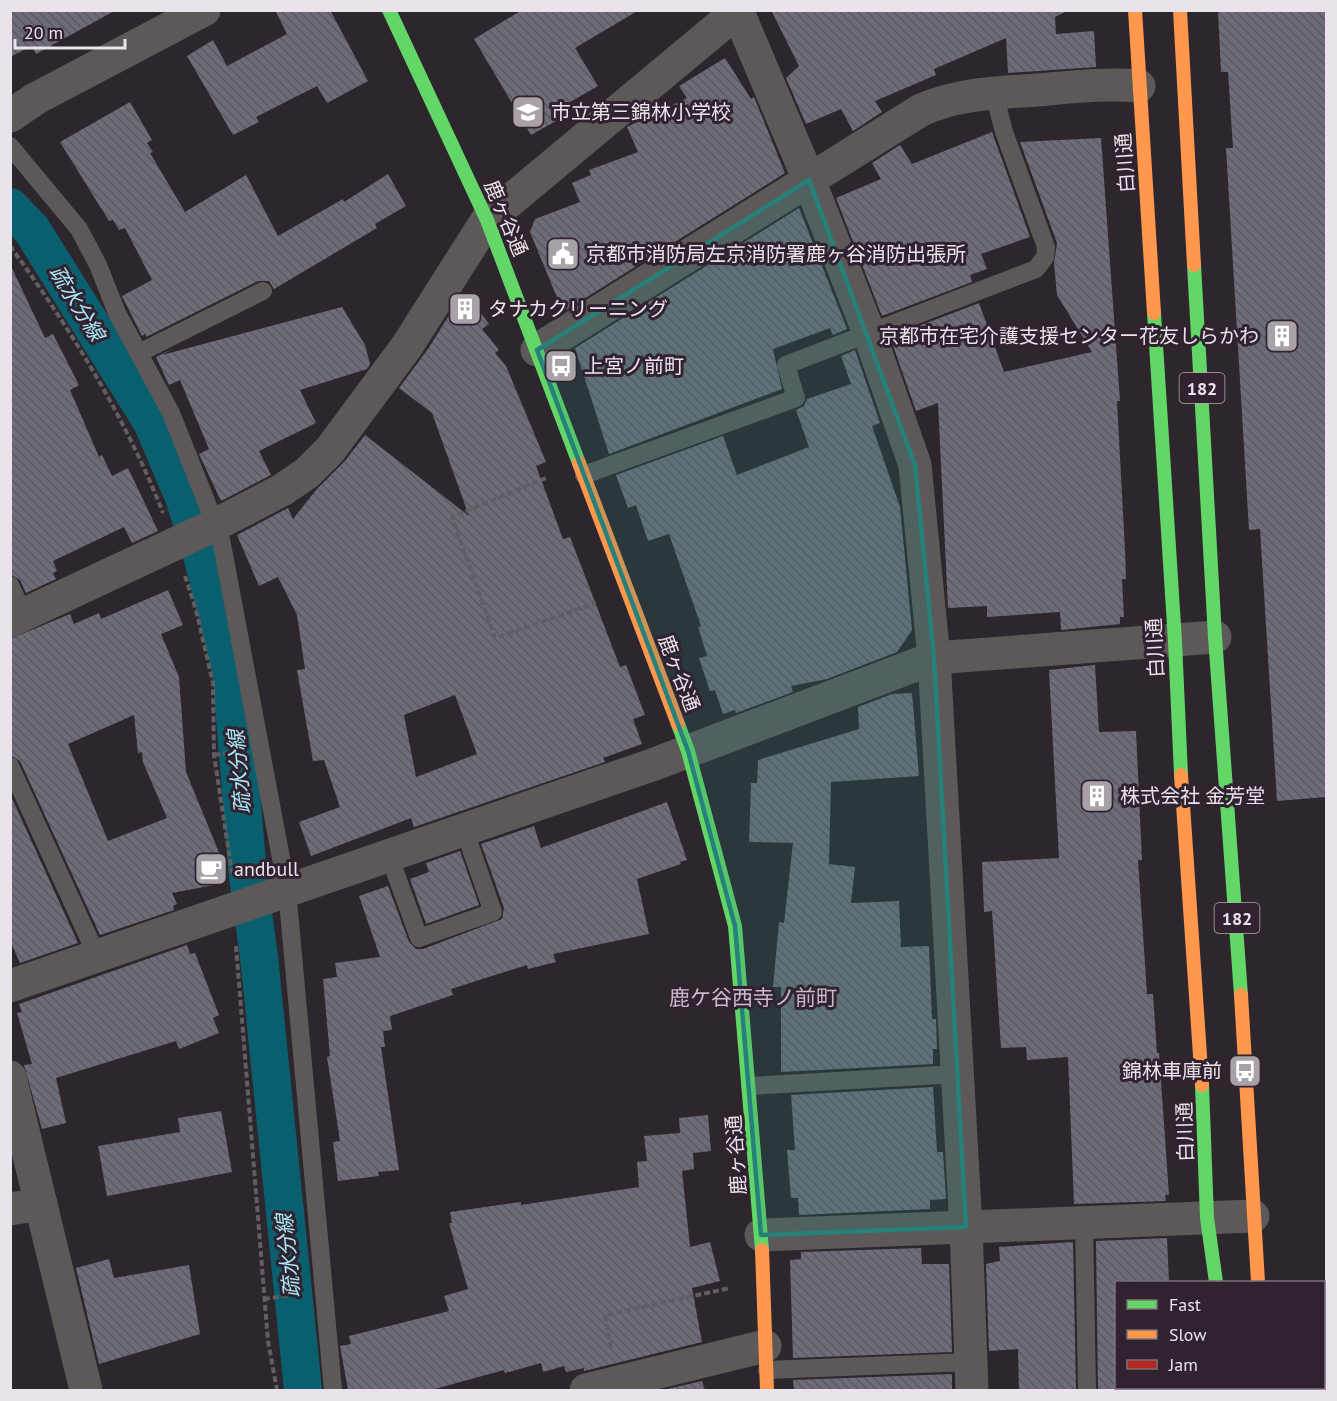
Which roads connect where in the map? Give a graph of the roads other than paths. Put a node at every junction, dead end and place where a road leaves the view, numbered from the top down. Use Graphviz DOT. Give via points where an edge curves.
graph roads {
  1 [pos="204,10"];
  2 [pos="389,10"];
  3 [pos="1135,10"];
  4 [pos="1180,10"];
  5 [pos="739,11"];
  6 [pos="1139,86"];
  7 [pos="994,93"];
  8 [pos="10,116"];
  9 [pos="11,149"];
  10 [pos="809,180"];
  11 [pos="488,219"];
  12 [pos="263,291"];
  13 [pos="869,333"];
  14 [pos="537,350"];
  15 [pos="139,353"];
  16 [pos="582,470"];
  17 [pos="202,531"];
  18 [pos="10,585"];
  19 [pos="17,618"];
  20 [pos="1215,637"];
  21 [pos="1175,641"];
  22 [pos="934,658"];
  23 [pos="688,751"];
  24 [pos="10,766"];
  25 [pos="464,829"];
  26 [pos="389,855"];
  27 [pos="257,901"];
  28 [pos="97,957"];
  29 [pos="10,986"];
  30 [pos="957,1074"];
  31 [pos="10,1077"];
  32 [pos="750,1086"];
  33 [pos="26,1207"];
  34 [pos="1253,1216"];
  35 [pos="1207,1218"];
  36 [pos="1084,1222"];
  37 [pos="966,1227"];
  38 [pos="761,1235"];
  39 [pos="1216,1281"];
  40 [pos="1258,1281"];
  41 [pos="766,1358"];
  42 [pos="971,1376"];
  43 [pos="601,1387"];
  44 [pos="86,1390"];
  45 [pos="333,1390"];
  46 [pos="767,1390"];
  47 [pos="1087,1390"];
  1 -- 8 [label="street"];
  2 -- 11 [label="main road, 鹿ヶ谷通"];
  3 -- 6 [label="main road, 白川通 / 182"];
  4 -- 20 [label="main road, 182"];
  5 -- 10 [label="street"];
  5 -- 11 [label="street"];
  6 -- 7 [label="street" via="1112,84"];
  6 -- 21 [label="main road, 白川通 / 182"];
  7 -- 10 [label="street" via="945,99 921,110"];
  7 -- 13 [label="lane" via="1004,132 1046,247 1045,257 1036,269"];
  9 -- 15 [label="lane" via="79,229"];
  10 -- 13 [label="street"];
  10 -- 14 [label="street"];
  11 -- 14 [label="main road, 鹿ヶ谷通"];
  11 -- 17 [label="street" via="407,346 330,450 282,490"];
  12 -- 15 [label="lane"];
  13 -- 16 [label="lane" via="786,365 796,398"];
  13 -- 22 [label="street" via="915,465"];
  14 -- 16 [label="main road, 鹿ヶ谷通"];
  15 -- 17 [label="lane" via="171,413"];
  16 -- 23 [label="main road, 鹿ヶ谷通"];
  17 -- 19 [label="street"];
  17 -- 27 [label="lane" via="221,539 247,670"];
  18 -- 19 [label="lane"];
  20 -- 21 [label="street"];
  20 -- 34 [label="main road, 182" via="1236,906"];
  21 -- 22 [label="street"];
  21 -- 35 [label="main road, 白川通 / 182" via="1179,755 1201,1047"];
  22 -- 23 [label="street"];
  22 -- 30 [label="street"];
  23 -- 25 [label="street"];
  23 -- 32 [label="main road, 鹿ヶ谷通" via="735,926"];
  24 -- 28 [label="lane"];
  25 -- 26 [label="street"];
  25 -- 26 [label="lane" via="493,912 419,938"];
  26 -- 27 [label="street"];
  27 -- 28 [label="street"];
  27 -- 45 [label="lane"];
  28 -- 29 [label="street"];
  30 -- 32 [label="lane"];
  30 -- 37 [label="street"];
  31 -- 33 [label="street"];
  32 -- 38 [label="main road, 鹿ヶ谷通"];
  33 -- 44 [label="street"];
  34 -- 35 [label="street"];
  34 -- 40 [label="main road, 182"];
  35 -- 36 [label="street"];
  35 -- 39 [label="main road, 白川通 / 182"];
  36 -- 37 [label="street"];
  36 -- 47 [label="lane"];
  37 -- 38 [label="street"];
  37 -- 42 [label="street"];
  38 -- 41 [label="main road, 鹿ヶ谷通"];
  41 -- 42 [label="lane"];
  41 -- 43 [label="street"];
  41 -- 46 [label="main road, 鹿ヶ谷通"];
}
